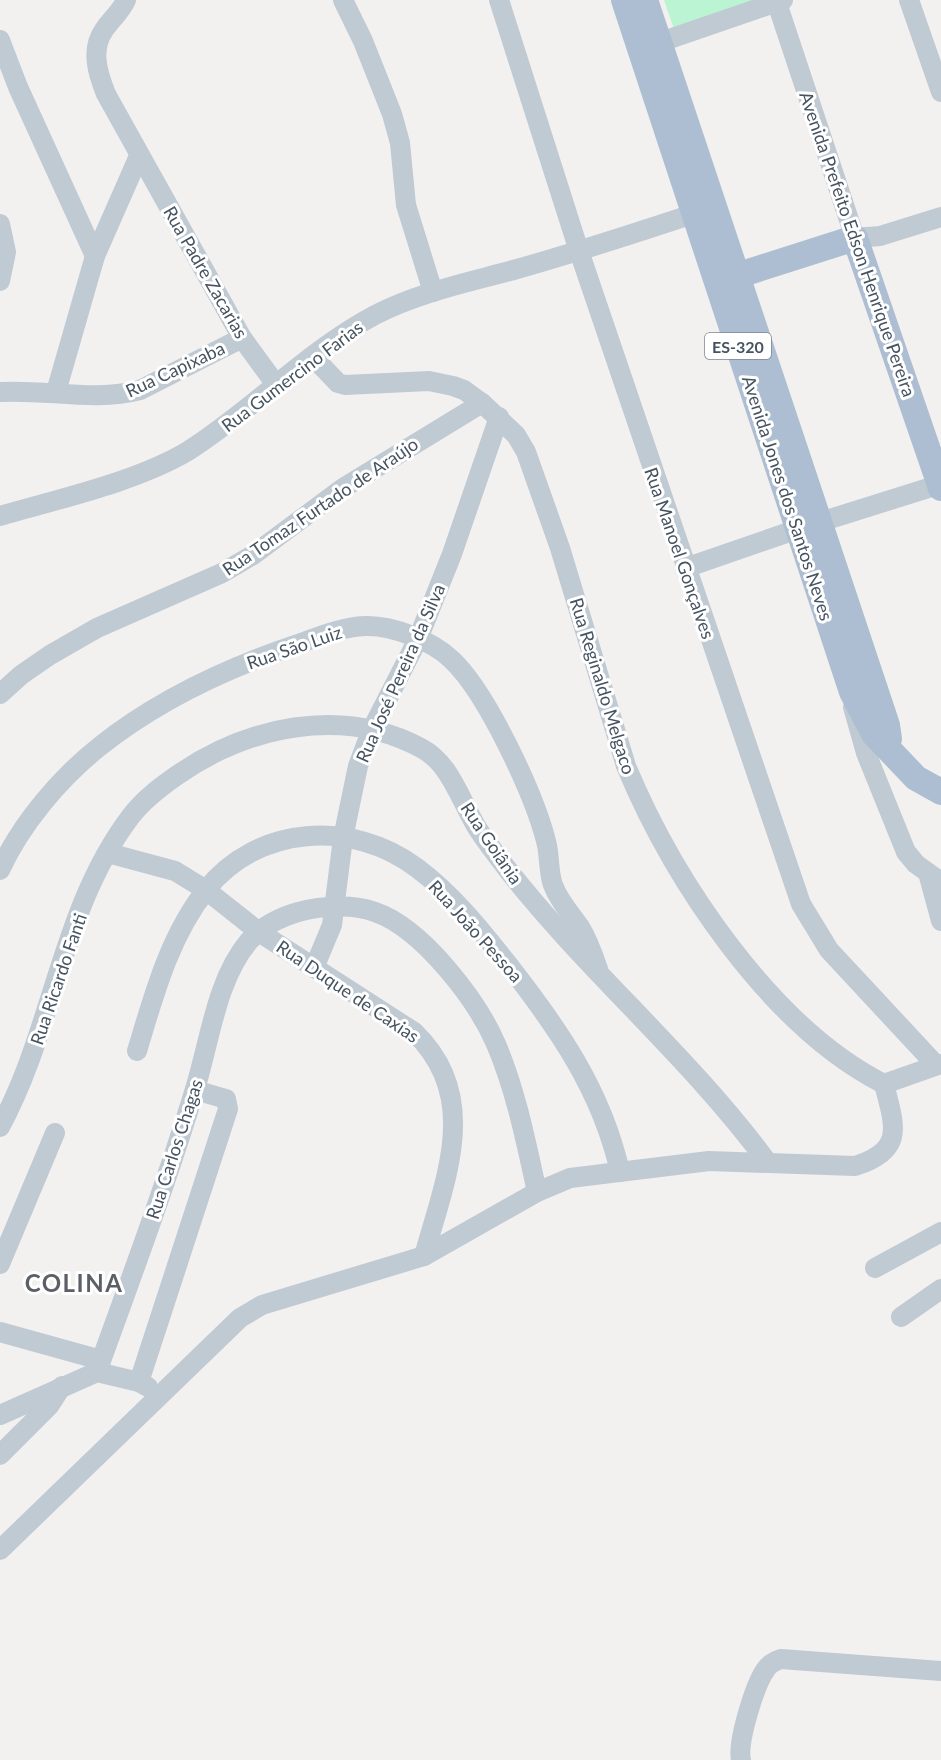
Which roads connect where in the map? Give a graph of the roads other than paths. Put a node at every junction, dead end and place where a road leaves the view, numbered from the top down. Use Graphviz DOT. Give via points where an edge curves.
graph roads {
  1 [pos="126,0"];
  2 [pos="343,0"];
  3 [pos="499,0"];
  4 [pos="624,0"];
  5 [pos="645,0"];
  6 [pos="909,0"];
  7 [pos="779,1"];
  8 [pos="0,40"];
  9 [pos="649,46"];
  10 [pos="941,92"];
  11 [pos="139,156"];
  12 [pos="703,211"];
  13 [pos="941,217"];
  14 [pos="0,224"];
  15 [pos="865,242"];
  16 [pos="579,251"];
  17 [pos="95,256"];
  18 [pos="0,281"];
  19 [pos="729,287"];
  20 [pos="433,292"];
  21 [pos="242,338"];
  22 [pos="313,357"];
  23 [pos="277,386"];
  24 [pos="0,392"];
  25 [pos="56,392"];
  26 [pos="482,403"];
  27 [pos="499,417"];
  28 [pos="940,485"];
  29 [pos="0,516"];
  30 [pos="808,525"];
  31 [pos="685,568"];
  32 [pos="417,639"];
  33 [pos="862,688"];
  34 [pos="0,694"];
  35 [pos="372,729"];
  36 [pos="941,792"];
  37 [pos="343,838"];
  38 [pos="108,853"];
  39 [pos="0,870"];
  40 [pos="935,878"];
  41 [pos="206,890"];
  42 [pos="334,906"];
  43 [pos="941,921"];
  44 [pos="259,932"];
  45 [pos="314,968"];
  46 [pos="600,977"];
  47 [pos="136,1051"];
  48 [pos="938,1064"];
  49 [pos="884,1084"];
  50 [pos="195,1090"];
  51 [pos="1,1124"];
  52 [pos="55,1133"];
  53 [pos="768,1163"];
  54 [pos="620,1172"];
  55 [pos="537,1192"];
  56 [pos="941,1232"];
  57 [pos="424,1256"];
  58 [pos="0,1264"];
  59 [pos="875,1268"];
  60 [pos="941,1289"];
  61 [pos="901,1317"];
  62 [pos="0,1332"];
  63 [pos="99,1366"];
  64 [pos="139,1382"];
  65 [pos="62,1386"];
  66 [pos="159,1396"];
  67 [pos="0,1415"];
  68 [pos="0,1455"];
  69 [pos="0,1551"];
  70 [pos="941,1671"];
  71 [pos="741,1760"];
  1 -- 11 [label="street, Rua Padre Zacarias" via="103,30 96,60 106,94"];
  2 -- 20 [label="street" via="392,114 400,143 406,205"];
  3 -- 16 [label="street, Rua Manoel Gonçalves"];
  4 -- 9 [label="main road, Avenida Jones dos Santos Neves / ES-320"];
  5 -- 9 [label="main road, Avenida Jones dos Santos Neves / ES-320"];
  6 -- 10 [label="street"];
  7 -- 9 [label="street"];
  7 -- 15 [label="street, Avenida Prefeito Edson Henrique Pereira"];
  8 -- 17 [label="street"];
  9 -- 12 [label="main road, Avenida Jones dos Santos Neves / ES-320"];
  11 -- 17 [label="street"];
  11 -- 21 [label="street, Rua Padre Zacarias"];
  12 -- 16 [label="street, Rua Gumercino Farias"];
  12 -- 19 [label="main road, Avenida Jones dos Santos Neves / ES-320"];
  13 -- 15 [label="street"];
  14 -- 18 [label="street" via="6,252"];
  15 -- 19 [label="main road"];
  15 -- 28 [label="main road, Avenida Prefeito Edson Henrique Pereira"];
  16 -- 20 [label="street, Rua Gumercino Farias"];
  16 -- 31 [label="street, Rua Manoel Gonçalves"];
  17 -- 25 [label="street"];
  19 -- 30 [label="main road, Avenida Jones dos Santos Neves / ES-320"];
  20 -- 22 [label="street, Rua Gumercino Farias" via="375,315"];
  21 -- 23 [label="street, Rua Padre Zacarias"];
  21 -- 25 [label="street, Rua Capixaba" via="140,390 112,397"];
  22 -- 23 [label="street, Rua Gumercino Farias"];
  22 -- 26 [label="street, Rua Reginaldo Melgaco" via="338,383 345,385 442,382 464,390"];
  23 -- 29 [label="street, Rua Gumercino Farias" via="209,437 164,463"];
  24 -- 25 [label="street, Rua Capixaba"];
  26 -- 27 [label="street, Rua Reginaldo Melgaco"];
  26 -- 34 [label="street, Rua Tomaz Furtado de Araújo" via="343,488 253,555 222,573 97,628 40,662"];
  27 -- 32 [label="street, Rua José Pereira da Silva" via="452,554"];
  27 -- 49 [label="street, Rua Reginaldo Melgaco" via="526,452 578,603 614,733 640,801 666,848 713,922 781,1005 846,1060"];
  28 -- 30 [label="street"];
  30 -- 31 [label="street"];
  30 -- 33 [label="main road, Avenida Jones dos Santos Neves / ES-320"];
  31 -- 48 [label="street, Rua Manoel Gonçalves" via="801,904 829,950"];
  32 -- 35 [label="street, Rua José Pereira da Silva"];
  32 -- 39 [label="street, Rua São Luiz" via="368,626 334,632 220,673 139,718 98,748 62,781"];
  32 -- 46 [label="street, Rua São Luiz" via="453,661 496,723 538,818 552,883 587,940"];
  33 -- 36 [label="main road, Avenida Jones dos Santos Neves / ES-320" via="874,734 916,778"];
  33 -- 40 [label="street" via="854,716 889,811 906,852"];
  35 -- 37 [label="street, Rua José Pereira da Silva" via="358,766"];
  35 -- 38 [label="street, Rua Ricardo Fanti" via="339,724 309,726 273,730 235,742 200,759 144,801"];
  35 -- 46 [label="street, Rua Goiânia" via="420,747 443,766 492,850"];
  37 -- 41 [label="street, Rua João Pessoa" via="306,834 263,845 244,854"];
  37 -- 42 [label="street, Rua José Pereira da Silva"];
  37 -- 54 [label="street, Rua João Pessoa" via="386,849 416,867 446,892 496,950 547,1014 582,1068 604,1116"];
  38 -- 41 [label="street, Rua Duque de Caxias" via="164,866"];
  38 -- 51 [label="street, Rua Ricardo Fanti" via="73,928 24,1080"];
  40 -- 43 [label="street"];
  41 -- 44 [label="street, Rua Duque de Caxias"];
  41 -- 47 [label="street, Rua João Pessoa" via="173,943"];
  42 -- 44 [label="street" via="301,911"];
  42 -- 45 [label="street, Rua José Pereira da Silva" via="330,936"];
  42 -- 55 [label="street" via="375,911 410,932 459,984 483,1017 512,1090"];
  44 -- 45 [label="street, Rua Duque de Caxias"];
  44 -- 50 [label="street, Rua Carlos Chagas" via="232,969"];
  45 -- 57 [label="street, Rua Duque de Caxias" via="414,1032 446,1076 453,1113 453,1148"];
  46 -- 53 [label="street, Rua Goiânia" via="680,1056 731,1113"];
  48 -- 49 [label="street"];
  49 -- 53 [label="street" via="894,1134 883,1155 855,1166"];
  50 -- 63 [label="street, Rua Carlos Chagas"];
  50 -- 64 [label="street" via="226,1099 228,1109"];
  52 -- 58 [label="street"];
  53 -- 54 [label="street" via="709,1161"];
  54 -- 55 [label="street" via="570,1178"];
  55 -- 57 [label="street"];
  56 -- 59 [label="street"];
  57 -- 66 [label="street" via="251,1310"];
  60 -- 61 [label="street"];
  62 -- 63 [label="street"];
  63 -- 64 [label="street"];
  63 -- 65 [label="street"];
  64 -- 66 [label="street"];
  65 -- 67 [label="street"];
  65 -- 68 [label="street" via="49,1406"];
  66 -- 69 [label="street"];
  70 -- 71 [label="street" via="773,1661 762,1674 741,1735"];
}
